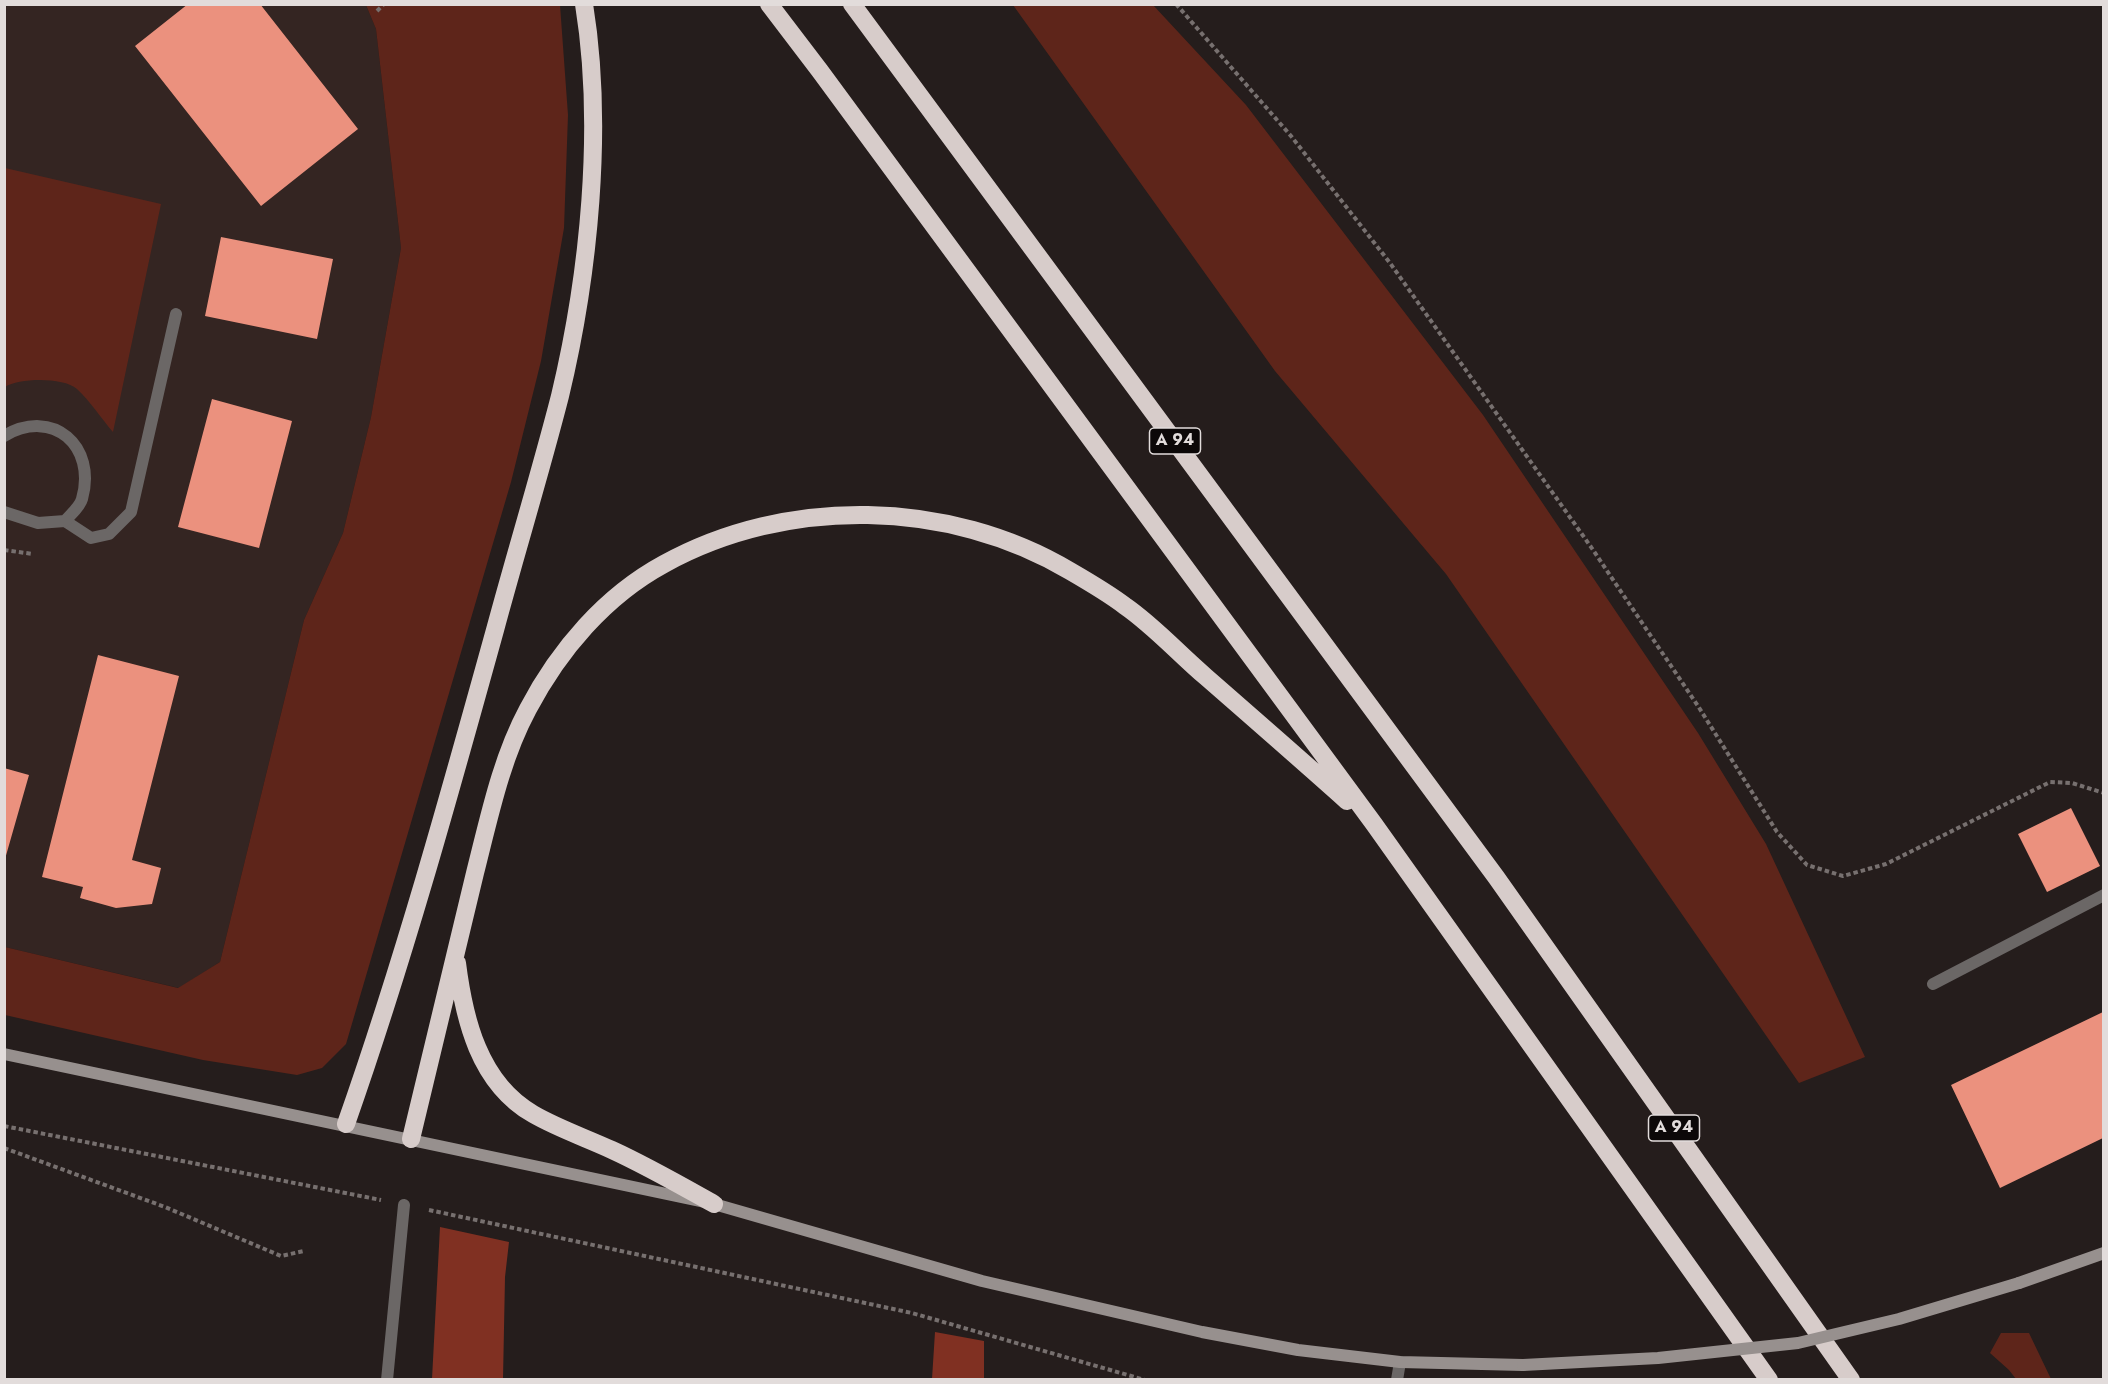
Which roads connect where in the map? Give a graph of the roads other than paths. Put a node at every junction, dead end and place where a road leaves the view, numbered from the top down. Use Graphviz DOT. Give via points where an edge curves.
graph roads {
  1 [pos="585,4"];
  2 [pos="769,4"];
  3 [pos="852,4"];
  4 [pos="176,314"];
  5 [pos="4,436"];
  6 [pos="4,512"];
  7 [pos="65,521"];
  8 [pos="1374,824"];
  9 [pos="2103,895"];
  10 [pos="455,952"];
  11 [pos="1933,984"];
  12 [pos="4,1054"];
  13 [pos="346,1124"];
  14 [pos="411,1139"];
  15 [pos="404,1204"];
  16 [pos="714,1204"];
  17 [pos="2103,1252"];
  18 [pos="1400,1362"];
  19 [pos="387,1380"];
  20 [pos="1397,1380"];
  21 [pos="1769,1380"];
  22 [pos="1851,1380"];
  1 -- 13 [label="highway" via="593,152 578,301 560,394 467,732 374,1045"];
  2 -- 8 [label="highway"];
  3 -- 22 [label="highway, A 94" via="1496,877"];
  4 -- 7 [label="street" via="131,512 109,534 91,538"];
  5 -- 7 [label="street" via="19,427 52,426 76,444 86,467 82,501"];
  6 -- 7 [label="street" via="38,523"];
  8 -- 10 [label="highway" via="1127,607 1068,569 1008,541 957,526 898,516 799,519 717,539 661,566 624,591 585,626 554,664 527,711 505,764"];
  8 -- 21 [label="highway"];
  9 -- 11 [label="street"];
  10 -- 14 [label="highway"];
  10 -- 16 [label="highway" via="473,1038 482,1059 511,1098 532,1113 632,1159"];
  12 -- 13 [label="main road"];
  13 -- 14 [label="main road"];
  14 -- 16 [label="main road"];
  15 -- 19 [label="street"];
  16 -- 18 [label="main road" via="982,1281 1202,1332 1298,1350"];
  17 -- 18 [label="main road, bridge" via="2019,1283 1899,1319 1798,1343 1658,1358 1523,1365"];
  18 -- 20 [label="street"];
}
